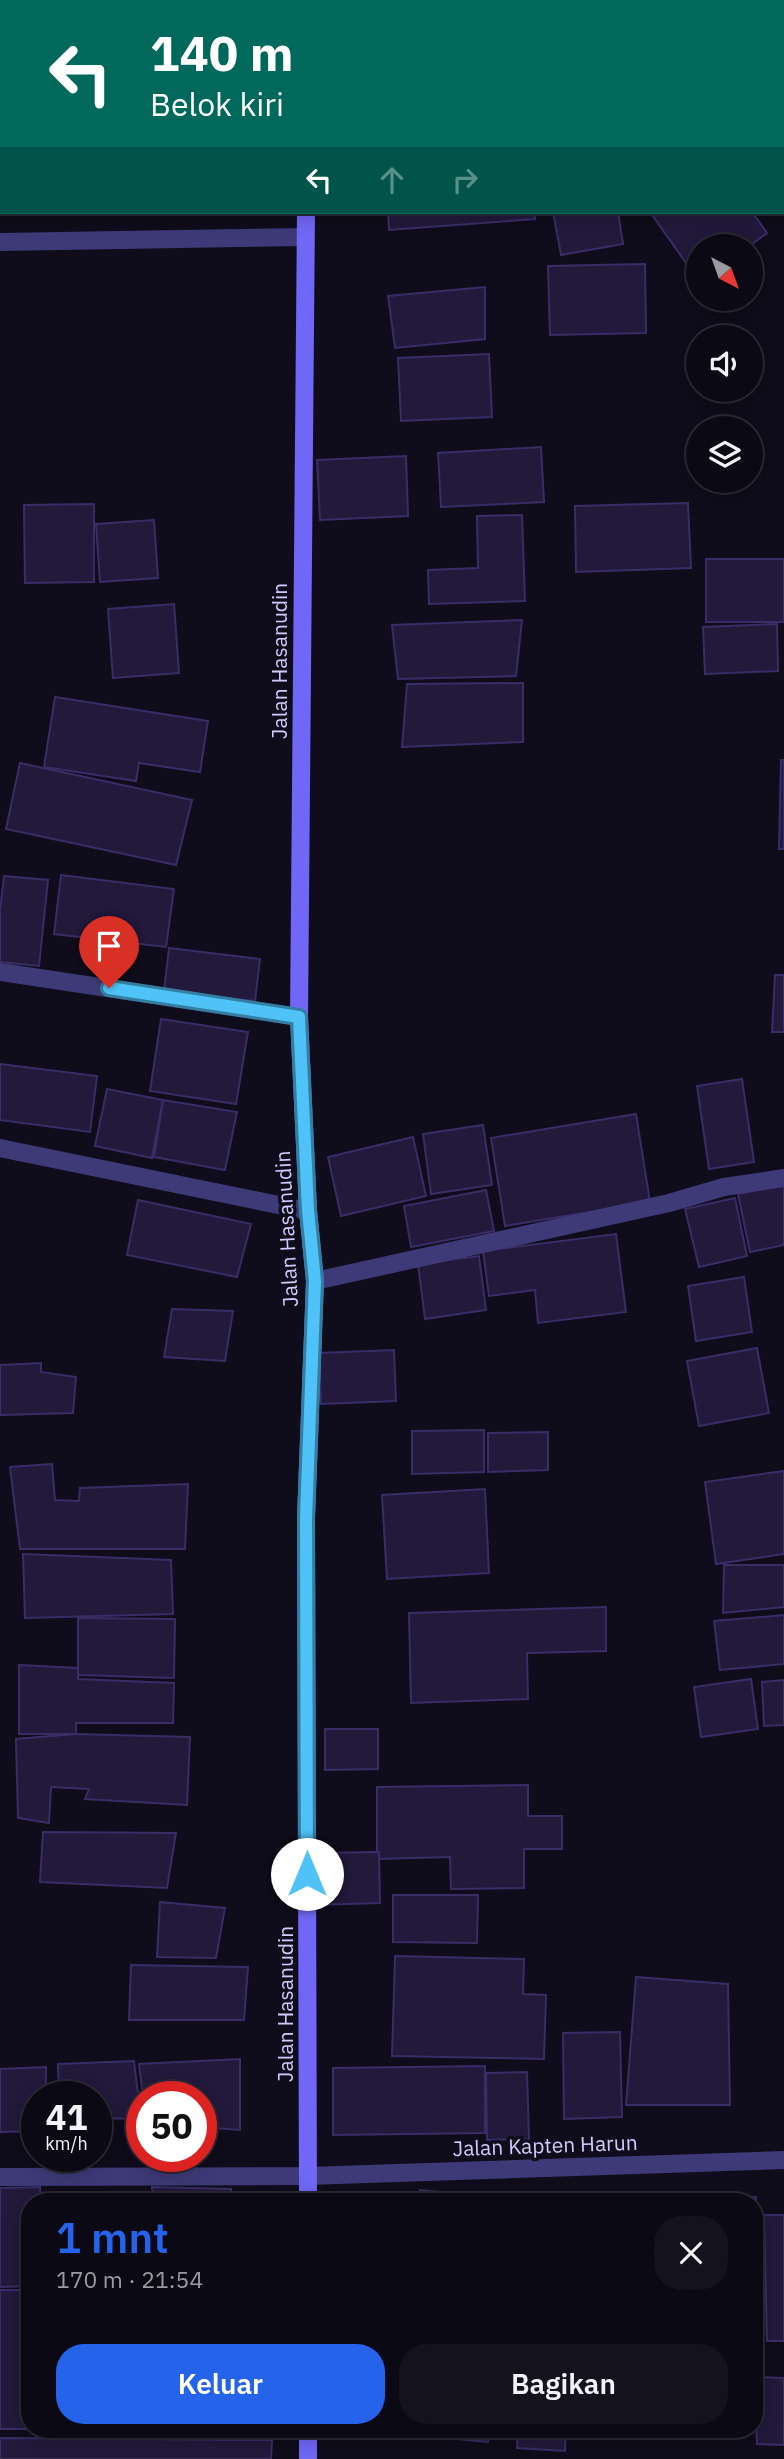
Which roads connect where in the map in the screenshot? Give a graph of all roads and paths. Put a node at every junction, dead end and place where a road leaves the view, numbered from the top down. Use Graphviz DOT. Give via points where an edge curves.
graph roads {
  1 [pos="306,214"];
  2 [pos="305,237"];
  3 [pos="0,242"];
  4 [pos="0,972"];
  5 [pos="299,1017"];
  6 [pos="0,1148"];
  7 [pos="784,1178"];
  8 [pos="308,1210"];
  9 [pos="315,1281"];
  10 [pos="784,2160"];
  11 [pos="308,2176"];
  12 [pos="0,2177"];
  13 [pos="308,2193"];
  14 [pos="308,2438"];
  15 [pos="308,2459"];
  1 -- 2 [label="main road, Jalan Hasanudin"];
  2 -- 3 [label="street"];
  2 -- 5 [label="main road, Jalan Hasanudin"];
  4 -- 5 [label="street"];
  5 -- 8 [label="main road, Jalan Hasanudin"];
  6 -- 8 [label="street"];
  7 -- 9 [label="street" via="724,1187"];
  8 -- 9 [label="main road, Jalan Hasanudin"];
  9 -- 11 [label="main road, Jalan Hasanudin" via="306,1518"];
  10 -- 11 [label="street, Jalan Kapten Harun"];
  11 -- 12 [label="street, Jalan Kapten Harun"];
  11 -- 13 [label="main road, Jalan Hasanudin"];
  14 -- 15 [label="main road"];
}
